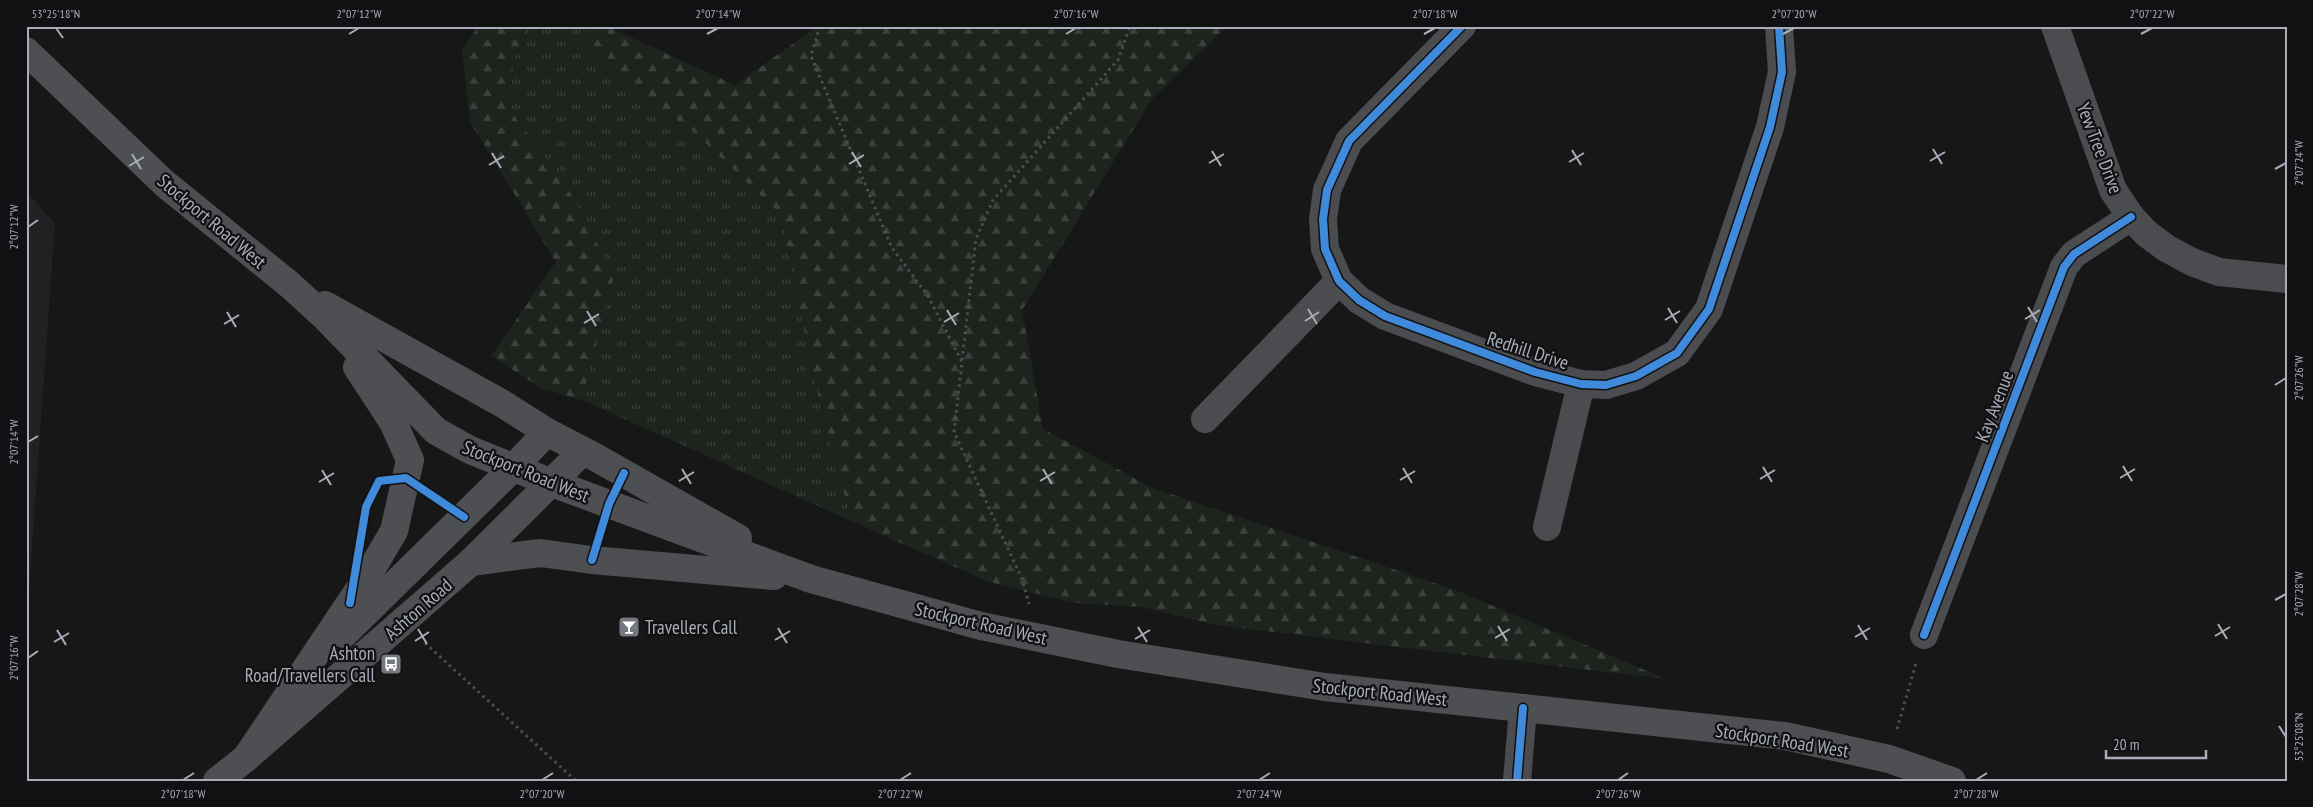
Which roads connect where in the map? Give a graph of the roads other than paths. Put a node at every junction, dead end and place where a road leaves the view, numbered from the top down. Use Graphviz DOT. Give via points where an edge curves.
graph roads {
  1 [pos="1462,26"];
  2 [pos="1779,26"];
  3 [pos="2055,26"];
  4 [pos="26,51"];
  5 [pos="2131,217"];
  6 [pos="2287,278"];
  7 [pos="1339,281"];
  8 [pos="290,285"];
  9 [pos="325,317"];
  10 [pos="1582,384"];
  11 [pos="1205,419"];
  12 [pos="547,432"];
  13 [pos="582,452"];
  14 [pos="513,468"];
  15 [pos="552,483"];
  16 [pos="1547,527"];
  17 [pos="471,562"];
  18 [pos="811,579"];
  19 [pos="1924,635"];
  20 [pos="302,675"];
  21 [pos="1523,708"];
  22 [pos="246,758"];
  23 [pos="217,781"];
  24 [pos="1517,781"];
  25 [pos="1952,781"];
  1 -- 7 [label="street, Redhill Drive" via="1350,142 1327,190 1323,219 1325,249"];
  2 -- 10 [label="street, Redhill Drive" via="1782,72 1770,127 1709,310 1677,353 1636,376 1606,385"];
  3 -- 5 [label="street, Yew Tree Drive" via="2113,190"];
  4 -- 8 [label="main road, Stockport Road West" via="164,183"];
  5 -- 6 [label="street, Yew Tree Drive" via="2166,248 2192,262 2219,272"];
  5 -- 19 [label="street, Kay Avenue" via="2074,254 2064,267"];
  7 -- 10 [label="street, Redhill Drive" via="1359,300 1385,316 1535,372"];
  7 -- 11 [label="street"];
  8 -- 9 [label="main road, Stockport Road West"];
  8 -- 12 [label="main road, Stockport Road West"];
  9 -- 14 [label="main road, Stockport Road West" via="436,431"];
  9 -- 20 [label="main road, Ashton Road" via="393,422 410,460 394,531"];
  10 -- 16 [label="street, Redhill Drive"];
  12 -- 13 [label="main road, Stockport Road West"];
  12 -- 14 [label="main road, Ashton Road"];
  13 -- 15 [label="main road, Ashton Road"];
  13 -- 18 [label="main road, Stockport Road West"];
  14 -- 15 [label="main road, Stockport Road West"];
  14 -- 20 [label="main road, Ashton Road"];
  15 -- 17 [label="main road, Ashton Road"];
  15 -- 18 [label="main road, Stockport Road West"];
  17 -- 18 [label="main road, Stockport Road West" via="540,553"];
  17 -- 22 [label="main road, Ashton Road"];
  18 -- 21 [label="main road, Stockport Road West" via="981,626 1118,654 1325,687"];
  20 -- 22 [label="main road, Ashton Road"];
  21 -- 24 [label="street"];
  21 -- 25 [label="main road, Stockport Road West" via="1785,736 1889,759"];
  22 -- 23 [label="main road, Ashton Road"];
}
